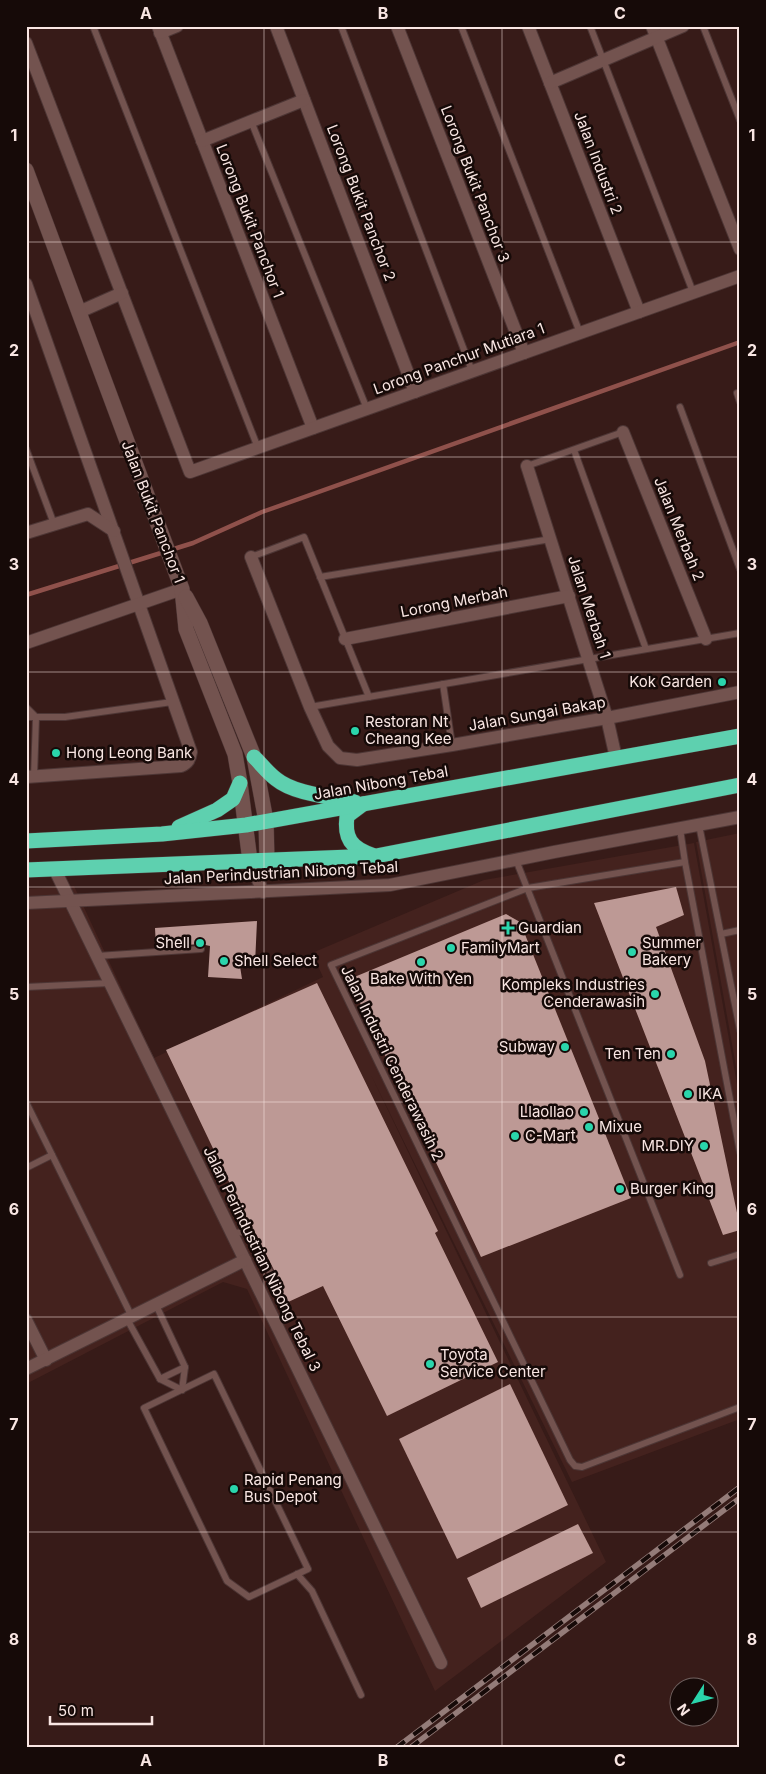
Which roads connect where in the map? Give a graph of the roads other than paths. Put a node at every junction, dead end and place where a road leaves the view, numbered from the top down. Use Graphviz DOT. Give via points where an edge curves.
graph roads {
  1 [pos="93,26"];
  2 [pos="177,26"];
  3 [pos="276,26"];
  4 [pos="341,26"];
  5 [pos="397,26"];
  6 [pos="461,26"];
  7 [pos="528,26"];
  8 [pos="590,26"];
  9 [pos="683,26"];
  10 [pos="703,26"];
  11 [pos="159,30"];
  12 [pos="655,32"];
  13 [pos="26,43"];
  14 [pos="603,60"];
  15 [pos="550,83"];
  16 [pos="304,100"];
  17 [pos="740,120"];
  18 [pos="251,121"];
  19 [pos="202,141"];
  20 [pos="26,170"];
  21 [pos="740,249"];
  22 [pos="740,276"];
  23 [pos="26,284"];
  24 [pos="693,292"];
  25 [pos="122,293"];
  26 [pos="78,312"];
  27 [pos="638,312"];
  28 [pos="580,333"];
  29 [pos="524,353"];
  30 [pos="472,371"];
  31 [pos="415,392"];
  32 [pos="737,393"];
  33 [pos="740,402"];
  34 [pos="680,407"];
  35 [pos="367,409"];
  36 [pos="313,428"];
  37 [pos="623,432"];
  38 [pos="258,448"];
  39 [pos="26,449"];
  40 [pos="574,450"];
  41 [pos="527,466"];
  42 [pos="54,524"];
  43 [pos="114,531"];
  44 [pos="26,533"];
  45 [pos="550,539"];
  46 [pos="251,557"];
  47 [pos="740,569"];
  48 [pos="320,577"];
  49 [pos="181,589"];
  50 [pos="569,596"];
  51 [pos="140,605"];
  52 [pos="740,633"];
  53 [pos="345,639"];
  54 [pos="706,639"];
  55 [pos="26,643"];
  56 [pos="646,649"];
  57 [pos="589,660"];
  58 [pos="443,684"];
  59 [pos="740,692"];
  60 [pos="369,697"];
  61 [pos="172,702"];
  62 [pos="26,707"];
  63 [pos="310,707"];
  64 [pos="26,717"];
  65 [pos="36,717"];
  66 [pos="608,718"];
  67 [pos="740,736"];
  68 [pos="452,745"];
  69 [pos="254,757"];
  70 [pos="616,758"];
  71 [pos="30,777"];
  72 [pos="240,782"];
  73 [pos="740,785"];
  74 [pos="364,803"];
  75 [pos="740,817"];
  76 [pos="266,821"];
  77 [pos="246,825"];
  78 [pos="699,826"];
  79 [pos="680,829"];
  80 [pos="162,834"];
  81 [pos="26,841"];
  82 [pos="376,856"];
  83 [pos="516,860"];
  84 [pos="250,861"];
  85 [pos="267,861"];
  86 [pos="685,862"];
  87 [pos="26,870"];
  88 [pos="54,870"];
  89 [pos="528,888"];
  90 [pos="263,892"];
  91 [pos="70,900"];
  92 [pos="26,903"];
  93 [pos="740,930"];
  94 [pos="721,934"];
  95 [pos="201,949"];
  96 [pos="97,956"];
  97 [pos="110,983"];
  98 [pos="26,987"];
  99 [pos="740,1030"];
  100 [pos="26,1102"];
  101 [pos="740,1152"];
  102 [pos="52,1155"];
  103 [pos="26,1168"];
  104 [pos="232,1233"];
  105 [pos="740,1254"];
  106 [pos="245,1260"];
  107 [pos="710,1263"];
  108 [pos="680,1275"];
  109 [pos="278,1288"];
  110 [pos="156,1304"];
  111 [pos="130,1318"];
  112 [pos="26,1320"];
  113 [pos="46,1360"];
  114 [pos="185,1367"];
  115 [pos="26,1370"];
  116 [pos="160,1379"];
  117 [pos="182,1390"];
  118 [pos="740,1407"];
  119 [pos="297,1574"];
  120 [pos="441,1663"];
  121 [pos="361,1694"];
  1 -- 38 [label="lane"];
  2 -- 11 [label="street"];
  3 -- 16 [label="street, Lorong Bukit Panchor 2"];
  4 -- 30 [label="lane"];
  5 -- 29 [label="street, Lorong Bukit Panchor 3"];
  6 -- 28 [label="lane"];
  7 -- 15 [label="street, Jalan Industri 2"];
  8 -- 14 [label="lane"];
  9 -- 12 [label="street"];
  10 -- 17 [label="lane"];
  11 -- 19 [label="street, Lorong Bukit Panchor 1"];
  12 -- 14 [label="street"];
  12 -- 21 [label="street"];
  13 -- 25 [label="street"];
  14 -- 15 [label="street"];
  14 -- 24 [label="lane"];
  15 -- 27 [label="street, Jalan Industri 2"];
  16 -- 18 [label="street"];
  16 -- 31 [label="street, Lorong Bukit Panchor 2"];
  18 -- 19 [label="street"];
  18 -- 35 [label="lane"];
  19 -- 36 [label="street, Lorong Bukit Panchor 1"];
  20 -- 26 [label="street, Jalan Bukit Panchor 1"];
  22 -- 24 [label="street, Lorong Panchur Mutiara 1"];
  23 -- 43 [label="street"];
  24 -- 27 [label="street, Lorong Panchur Mutiara 1"];
  25 -- 26 [label="street"];
  25 -- 38 [label="street, Lorong Panchur Mutiara 1" via="190,472"];
  26 -- 49 [label="street, Jalan Bukit Panchor 1"];
  27 -- 28 [label="street, Lorong Panchur Mutiara 1"];
  28 -- 29 [label="street, Lorong Panchur Mutiara 1"];
  29 -- 30 [label="street, Lorong Panchur Mutiara 1"];
  30 -- 31 [label="street, Lorong Panchur Mutiara 1"];
  31 -- 35 [label="street, Lorong Panchur Mutiara 1"];
  32 -- 33 [label="lane"];
  34 -- 47 [label="lane"];
  35 -- 36 [label="street, Lorong Panchur Mutiara 1"];
  36 -- 38 [label="street, Lorong Panchur Mutiara 1"];
  37 -- 40 [label="lane"];
  37 -- 54 [label="street, Jalan Merbah 2"];
  39 -- 42 [label="lane"];
  40 -- 41 [label="lane"];
  40 -- 56 [label="lane"];
  41 -- 45 [label="street, Jalan Merbah 1"];
  42 -- 43 [label="street" via="88,514"];
  42 -- 44 [label="street"];
  43 -- 51 [label="street"];
  45 -- 48 [label="lane"];
  45 -- 50 [label="street, Jalan Merbah 1"];
  46 -- 48 [label="lane" via="304,537"];
  46 -- 63 [label="street"];
  48 -- 53 [label="lane"];
  49 -- 51 [label="street"];
  49 -- 69 [label="street" via="200,623"];
  49 -- 72 [label="street, Jalan Bukit Panchor 1" via="186,629 234,754"];
  50 -- 53 [label="street, Lorong Merbah"];
  50 -- 57 [label="street, Jalan Merbah 1"];
  51 -- 55 [label="street"];
  51 -- 61 [label="street"];
  52 -- 54 [label="lane"];
  53 -- 60 [label="lane"];
  54 -- 56 [label="lane"];
  56 -- 57 [label="lane"];
  57 -- 58 [label="lane"];
  57 -- 66 [label="street, Jalan Merbah 1"];
  58 -- 60 [label="lane"];
  58 -- 68 [label="lane"];
  59 -- 66 [label="street, Jalan Sungai Bakap"];
  60 -- 63 [label="lane"];
  61 -- 65 [label="lane" via="65,717"];
  61 -- 71 [label="street" via="191,752 186,764"];
  62 -- 65 [label="lane"];
  63 -- 68 [label="street, Jalan Sungai Bakap" via="328,746 340,758 357,760"];
  64 -- 65 [label="lane"];
  65 -- 71 [label="lane"];
  66 -- 68 [label="street, Jalan Sungai Bakap"];
  66 -- 70 [label="street, Jalan Merbah 1"];
  67 -- 70 [label="highway, Jalan Nibong Tebal"];
  69 -- 74 [label="highway" via="276,780 287,786"];
  69 -- 76 [label="street"];
  70 -- 74 [label="highway, Jalan Nibong Tebal"];
  72 -- 77 [label="street, Jalan Bukit Panchor 1"];
  72 -- 80 [label="highway" via="232,799 217,810"];
  73 -- 82 [label="highway"];
  74 -- 76 [label="highway, Jalan Nibong Tebal"];
  74 -- 82 [label="highway" via="347,816 347,836 363,852"];
  75 -- 78 [label="street, Jalan Perindustrian Nibong Tebal"];
  76 -- 77 [label="highway, Jalan Nibong Tebal"];
  76 -- 85 [label="street"];
  77 -- 80 [label="highway, Jalan Nibong Tebal"];
  77 -- 84 [label="street, Jalan Bukit Panchor 1"];
  78 -- 79 [label="street, Jalan Perindustrian Nibong Tebal"];
  78 -- 94 [label="lane"];
  79 -- 83 [label="street, Jalan Perindustrian Nibong Tebal"];
  79 -- 86 [label="lane"];
  80 -- 81 [label="highway, Jalan Nibong Tebal"];
  82 -- 85 [label="highway"];
  83 -- 89 [label="lane"];
  83 -- 90 [label="street, Jalan Perindustrian Nibong Tebal" via="390,885"];
  84 -- 85 [label="highway"];
  84 -- 88 [label="highway"];
  84 -- 90 [label="street"];
  85 -- 90 [label="street"];
  86 -- 89 [label="lane, Jalan Industri Cenderawasih 2"];
  86 -- 101 [label="lane"];
  87 -- 88 [label="highway"];
  88 -- 91 [label="street, Jalan Perindustrian Nibong Tebal 3"];
  89 -- 108 [label="lane"];
  89 -- 118 [label="lane, Jalan Industri Cenderawasih 2" via="331,965 575,1466 582,1467"];
  90 -- 91 [label="street, Jalan Perindustrian Nibong Tebal"];
  91 -- 92 [label="street, Jalan Perindustrian Nibong Tebal"];
  91 -- 96 [label="street, Jalan Perindustrian Nibong Tebal 3"];
  93 -- 94 [label="lane"];
  94 -- 99 [label="lane"];
  95 -- 96 [label="lane"];
  96 -- 97 [label="street, Jalan Perindustrian Nibong Tebal 3"];
  97 -- 98 [label="lane"];
  97 -- 104 [label="street, Jalan Perindustrian Nibong Tebal 3"];
  100 -- 102 [label="lane"];
  102 -- 103 [label="lane"];
  102 -- 111 [label="lane"];
  104 -- 106 [label="street, Jalan Perindustrian Nibong Tebal 3"];
  104 -- 109 [label="lane" via="246,1232 252,1236"];
  105 -- 107 [label="lane"];
  106 -- 110 [label="street"];
  106 -- 120 [label="street, Jalan Perindustrian Nibong Tebal 3"];
  110 -- 111 [label="street"];
  110 -- 114 [label="lane"];
  111 -- 113 [label="street"];
  111 -- 116 [label="lane"];
  112 -- 113 [label="street"];
  113 -- 115 [label="street"];
  114 -- 116 [label="lane"];
  114 -- 117 [label="lane"];
  116 -- 117 [label="lane"];
  117 -- 119 [label="lane" via="214,1374 308,1569"];
  117 -- 119 [label="lane" via="144,1408 227,1580 249,1597"];
  119 -- 121 [label="lane" via="312,1591"];
}
